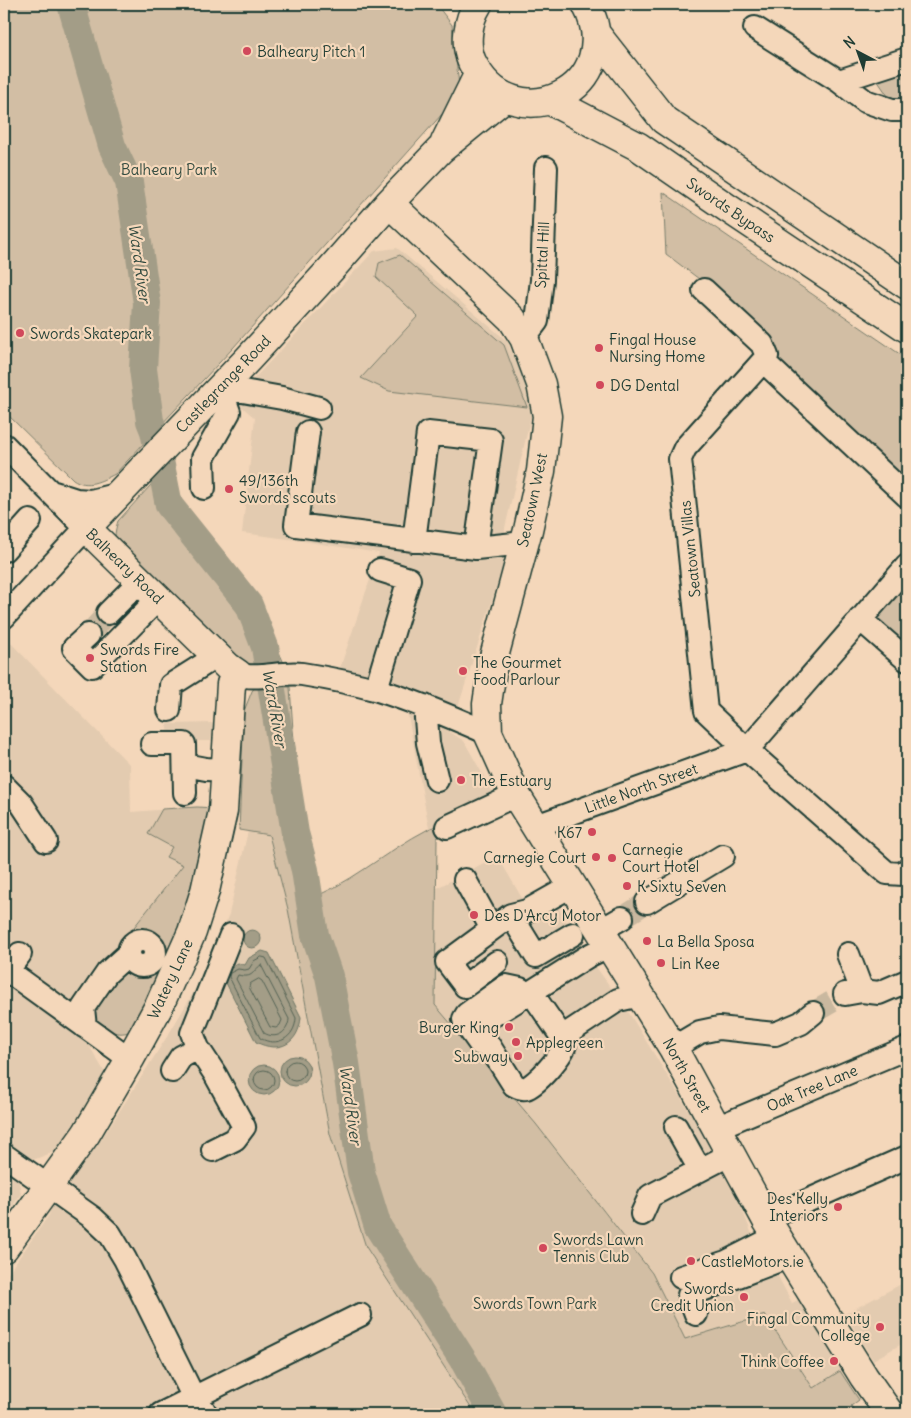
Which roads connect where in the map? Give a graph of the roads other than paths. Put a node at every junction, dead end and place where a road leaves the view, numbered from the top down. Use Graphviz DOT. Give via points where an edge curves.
graph roads {
  1 [pos="586,4"];
  2 [pos="468,10"];
  3 [pos="755,28"];
  4 [pos="597,35"];
  5 [pos="907,59"];
  6 [pos="478,75"];
  7 [pos="839,81"];
  8 [pos="505,97"];
  9 [pos="551,100"];
  10 [pos="907,110"];
  11 [pos="440,150"];
  12 [pos="546,168"];
  13 [pos="390,203"];
  14 [pos="907,285"];
  15 [pos="704,290"];
  16 [pos="907,328"];
  17 [pos="524,338"];
  18 [pos="764,361"];
  19 [pos="220,387"];
  20 [pos="319,408"];
  21 [pos="308,432"];
  22 [pos="4,445"];
  23 [pos="204,488"];
  24 [pos="50,492"];
  25 [pos="118,494"];
  26 [pos="907,496"];
  27 [pos="30,521"];
  28 [pos="86,528"];
  29 [pos="414,541"];
  30 [pos="524,543"];
  31 [pos="476,548"];
  32 [pos="4,550"];
  33 [pos="907,566"];
  34 [pos="380,570"];
  35 [pos="149,590"];
  36 [pos="108,613"];
  37 [pos="4,617"];
  38 [pos="860,619"];
  39 [pos="88,634"];
  40 [pos="217,656"];
  41 [pos="907,660"];
  42 [pos="245,675"];
  43 [pos="376,690"];
  44 [pos="425,706"];
  45 [pos="169,710"];
  46 [pos="488,733"];
  47 [pos="152,744"];
  48 [pos="747,750"];
  49 [pos="185,765"];
  50 [pos="226,770"];
  51 [pos="437,780"];
  52 [pos="4,786"];
  53 [pos="185,793"];
  54 [pos="516,795"];
  55 [pos="536,826"];
  56 [pos="447,827"];
  57 [pos="46,841"];
  58 [pos="724,856"];
  59 [pos="907,870"];
  60 [pos="466,880"];
  61 [pos="573,885"];
  62 [pos="647,902"];
  63 [pos="511,915"];
  64 [pos="492,929"];
  65 [pos="611,931"];
  66 [pos="573,934"];
  67 [pos="231,935"];
  68 [pos="128,954"];
  69 [pos="848,954"];
  70 [pos="497,962"];
  71 [pos="10,964"];
  72 [pos="907,981"];
  73 [pos="525,990"];
  74 [pos="641,995"];
  75 [pos="813,1013"];
  76 [pos="85,1027"];
  77 [pos="562,1037"];
  78 [pos="198,1048"];
  79 [pos="673,1048"];
  80 [pos="907,1048"];
  81 [pos="130,1059"];
  82 [pos="172,1071"];
  83 [pos="514,1085"];
  84 [pos="676,1127"];
  85 [pos="716,1128"];
  86 [pos="213,1150"];
  87 [pos="731,1154"];
  88 [pos="4,1155"];
  89 [pos="907,1156"];
  90 [pos="700,1170"];
  91 [pos="49,1186"];
  92 [pos="642,1214"];
  93 [pos="778,1237"];
  94 [pos="4,1248"];
  95 [pos="681,1277"];
  96 [pos="696,1314"];
  97 [pos="360,1315"];
  98 [pos="200,1406"];
  99 [pos="161,1414"];
  100 [pos="890,1414"];
  1 -- 4 [label="main road" via="593,16"];
  2 -- 6 [label="main road" via="467,41"];
  3 -- 7 [label="street"];
  4 -- 9 [label="main road" via="594,56 585,76 570,91"];
  4 -- 14 [label="main road" via="664,120"];
  5 -- 7 [label="street"];
  6 -- 8 [label="main road"];
  6 -- 11 [label="main road, Castlegrange Road"];
  7 -- 10 [label="street" via="865,101 892,110"];
  8 -- 9 [label="main road" via="520,102"];
  8 -- 11 [label="main road, Castlegrange Road"];
  9 -- 16 [label="main road, Swords Bypass" via="639,147"];
  11 -- 13 [label="main road, Castlegrange Road"];
  12 -- 17 [label="street, Spittal Hill" via="542,280 537,321"];
  13 -- 17 [label="main road, Seatown West" via="498,305"];
  13 -- 19 [label="main road, Castlegrange Road"];
  15 -- 18 [label="street" via="762,344 767,356"];
  17 -- 30 [label="main road, Seatown West" via="541,384 547,416 541,471"];
  18 -- 26 [label="street"];
  18 -- 48 [label="street, Seatown Villas" via="685,448 680,459 706,711"];
  19 -- 20 [label="street"];
  19 -- 23 [label="street" via="229,412 204,458"];
  19 -- 25 [label="main road, Castlegrange Road"];
  21 -- 29 [label="street" via="296,525"];
  22 -- 24 [label="street, Balheary Road"];
  24 -- 25 [label="street" via="91,501"];
  24 -- 28 [label="street, Balheary Road"];
  25 -- 28 [label="main road, Castlegrange Road"];
  27 -- 32 [label="street"];
  28 -- 35 [label="main road, Balheary Road"];
  28 -- 37 [label="street, Castlegrange Road"];
  29 -- 31 [label="street"];
  29 -- 31 [label="street" via="428,433 491,440"];
  30 -- 31 [label="street"];
  30 -- 46 [label="main road, Seatown West" via="494,657"];
  33 -- 38 [label="street"];
  34 -- 43 [label="street" via="409,578"];
  35 -- 36 [label="street"];
  35 -- 39 [label="street" via="92,666 74,648"];
  35 -- 40 [label="main road, Balheary Road"];
  38 -- 41 [label="street"];
  38 -- 48 [label="street"];
  40 -- 42 [label="main road, Balheary Road"];
  40 -- 45 [label="street" via="171,685"];
  42 -- 43 [label="street" via="300,674"];
  42 -- 50 [label="main road, Watery Lane" via="231,684"];
  43 -- 44 [label="street"];
  44 -- 46 [label="street"];
  44 -- 51 [label="street" via="428,744"];
  46 -- 54 [label="main road, North Street"];
  47 -- 49 [label="street" via="184,744"];
  48 -- 55 [label="street, Little North Street"];
  48 -- 59 [label="street, Seatown Villas" via="887,873 903,874"];
  49 -- 50 [label="street"];
  49 -- 53 [label="street"];
  50 -- 81 [label="main road, Watery Lane" via="221,825 192,932 159,1006"];
  52 -- 57 [label="street" via="21,803"];
  54 -- 55 [label="main road, North Street"];
  54 -- 56 [label="street"];
  55 -- 61 [label="main road, North Street"];
  58 -- 62 [label="street"];
  60 -- 64 [label="street"];
  61 -- 63 [label="street" via="527,911"];
  61 -- 65 [label="main road, North Street"];
  63 -- 64 [label="street"];
  63 -- 66 [label="street" via="536,956"];
  64 -- 70 [label="street" via="447,962 465,986"];
  65 -- 73 [label="street" via="588,956"];
  65 -- 74 [label="main road, North Street"];
  67 -- 78 [label="street" via="192,1033"];
  68 -- 76 [label="street" via="107,973 83,1008"];
  69 -- 72 [label="street" via="853,992 879,993"];
  71 -- 76 [label="street"];
  73 -- 77 [label="street"];
  73 -- 83 [label="street" via="478,1026"];
  73 -- 83 [label="street" via="506,986 464,1019 468,1030"];
  74 -- 77 [label="street" via="618,1000"];
  74 -- 79 [label="main road, North Street"];
  75 -- 79 [label="street" via="801,1023 774,1034 719,1028 700,1032"];
  76 -- 81 [label="street"];
  77 -- 83 [label="street" via="565,1044 561,1054 538,1080 527,1088"];
  78 -- 82 [label="street" via="181,1057"];
  78 -- 86 [label="street" via="244,1127 235,1139"];
  79 -- 85 [label="main road, North Street"];
  80 -- 85 [label="street, Oak Tree Lane"];
  81 -- 91 [label="main road, Watery Lane" via="86,1134"];
  84 -- 90 [label="street"];
  85 -- 87 [label="main road, North Street"];
  87 -- 90 [label="street"];
  87 -- 93 [label="main road, North Street"];
  88 -- 91 [label="street"];
  89 -- 93 [label="street"];
  90 -- 92 [label="street" via="650,1196"];
  91 -- 94 [label="main road, Watery Lane"];
  91 -- 98 [label="street" via="110,1234"];
  93 -- 95 [label="street" via="726,1262"];
  93 -- 96 [label="street" via="689,1295"];
  93 -- 100 [label="main road, North Street"];
  97 -- 98 [label="street"];
  98 -- 99 [label="street"];
}
